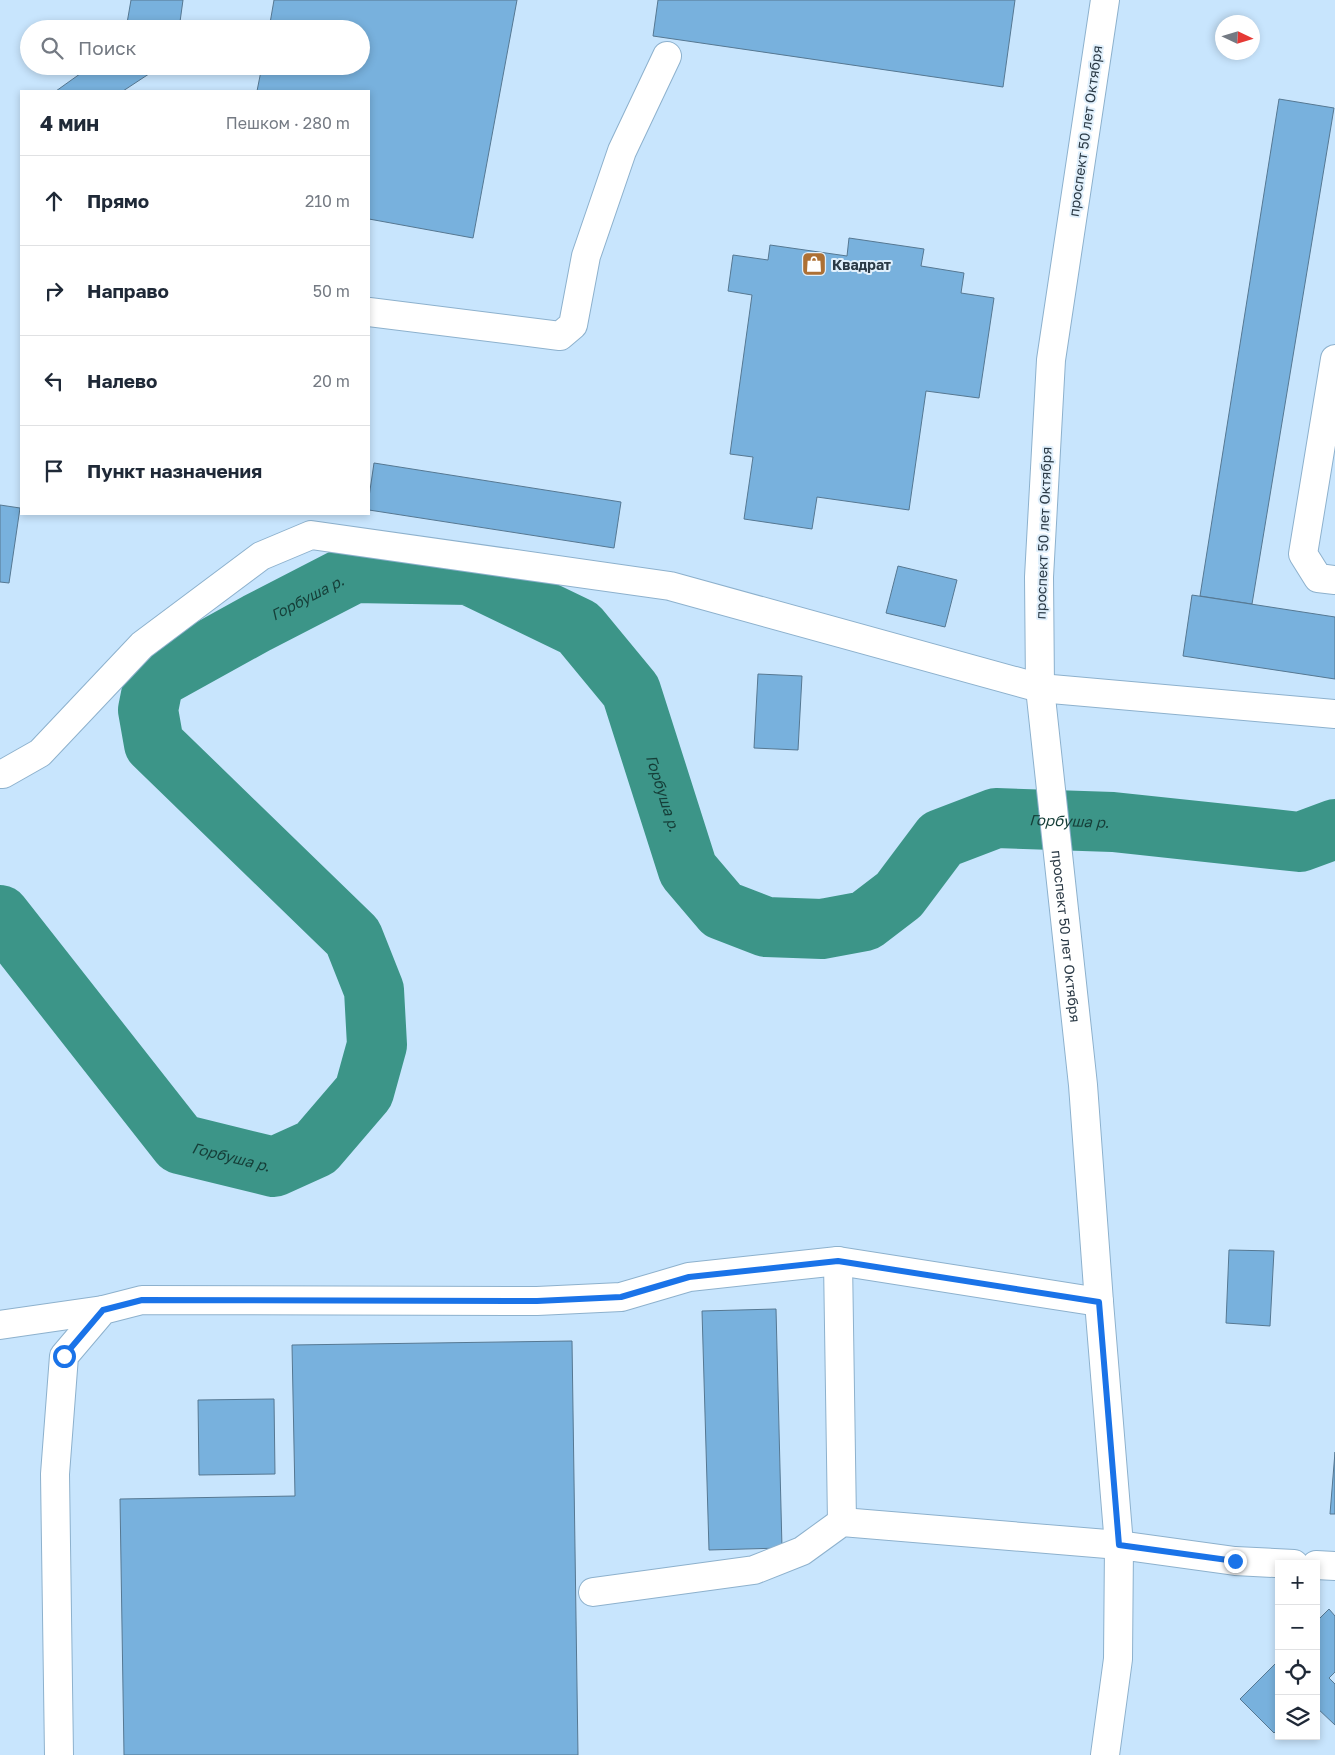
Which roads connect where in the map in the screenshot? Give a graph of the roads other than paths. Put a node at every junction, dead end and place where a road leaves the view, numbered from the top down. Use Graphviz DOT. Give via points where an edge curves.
graph roads {
  1 [pos="1105,0"];
  2 [pos="667,56"];
  3 [pos="370,312"];
  4 [pos="1335,360"];
  5 [pos="1335,580"];
  6 [pos="1040,688"];
  7 [pos="1335,714"];
  8 [pos="0,774"];
  9 [pos="838,1261"];
  10 [pos="1099,1302"];
  11 [pos="103,1310"];
  12 [pos="0,1325"];
  13 [pos="842,1522"];
  14 [pos="1119,1545"];
  15 [pos="1275,1563"];
  16 [pos="1320,1565"];
  17 [pos="1335,1566"];
  18 [pos="593,1592"];
  19 [pos="60,1755"];
  20 [pos="1105,1755"];
  1 -- 6 [label="main road, проспект 50 лет Октября" via="1051,360 1039,577"];
  2 -- 3 [label="main road" via="622,150 586,256 573,325 560,336"];
  4 -- 5 [label="main road" via="1303,554 1318,578"];
  6 -- 7 [label="main road"];
  6 -- 8 [label="main road" via="670,586 311,535 261,556 142,645 40,753"];
  6 -- 10 [label="main road, проспект 50 лет Октября" via="1084,1085"];
  9 -- 10 [label="main road"];
  9 -- 11 [label="main road" via="689,1277 621,1297 537,1301 142,1300"];
  9 -- 13 [label="main road"];
  10 -- 14 [label="main road, проспект 50 лет Октября"];
  11 -- 12 [label="main road"];
  11 -- 19 [label="main road" via="64,1356 55,1474"];
  13 -- 14 [label="main road"];
  13 -- 18 [label="main road" via="802,1551 754,1570"];
  14 -- 15 [label="main road" via="1235,1561"];
  14 -- 20 [label="main road, проспект 50 лет Октября" via="1118,1659"];
  16 -- 17 [label="main road"];
}
